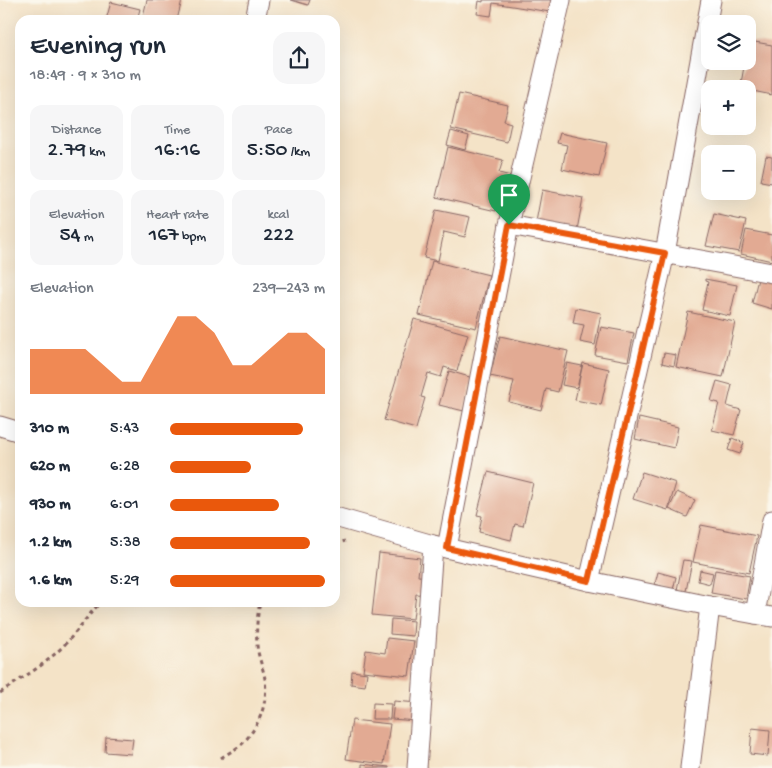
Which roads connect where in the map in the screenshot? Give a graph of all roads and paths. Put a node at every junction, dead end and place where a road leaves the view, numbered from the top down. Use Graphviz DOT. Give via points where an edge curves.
graph roads {
  1 [pos="259,0"];
  2 [pos="561,0"];
  3 [pos="711,0"];
  4 [pos="256,15"];
  5 [pos="509,225"];
  6 [pos="665,253"];
  7 [pos="772,273"];
  8 [pos="0,426"];
  9 [pos="15,430"];
  10 [pos="340,518"];
  11 [pos="772,520"];
  12 [pos="440,546"];
  13 [pos="589,581"];
  14 [pos="710,606"];
  15 [pos="97,607"];
  16 [pos="259,607"];
  17 [pos="764,615"];
  18 [pos="0,693"];
  19 [pos="221,758"];
  20 [pos="417,768"];
  21 [pos="690,768"];
  1 -- 4 [label="street"];
  2 -- 5 [label="street"];
  3 -- 6 [label="street"];
  5 -- 6 [label="street"];
  5 -- 12 [label="street"];
  6 -- 7 [label="street"];
  6 -- 13 [label="street"];
  8 -- 9 [label="street"];
  10 -- 12 [label="street"];
  11 -- 17 [label="street"];
  12 -- 13 [label="street"];
  12 -- 20 [label="street"];
  13 -- 14 [label="street"];
  14 -- 17 [label="street"];
  14 -- 21 [label="street"];
  15 -- 18 [label="path" via="57,653"];
  16 -- 19 [label="path" via="257,646 266,694 263,710 242,744"];
}
